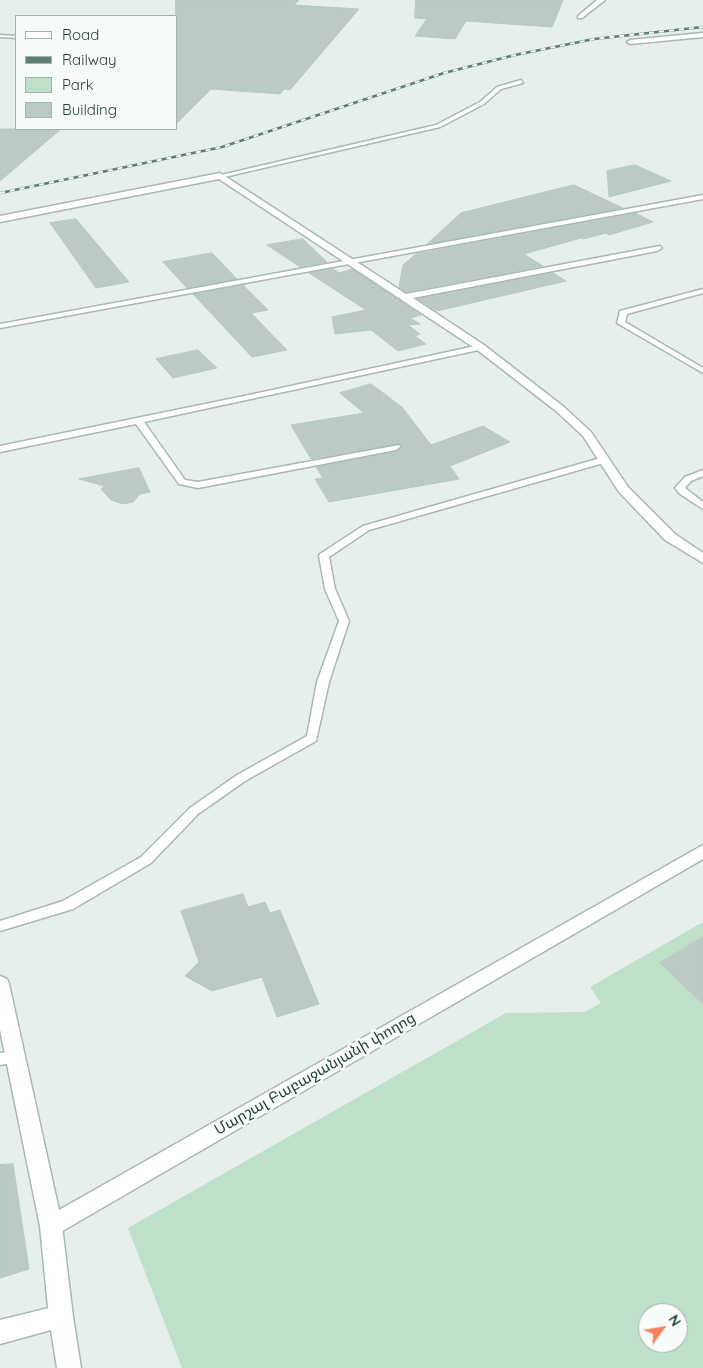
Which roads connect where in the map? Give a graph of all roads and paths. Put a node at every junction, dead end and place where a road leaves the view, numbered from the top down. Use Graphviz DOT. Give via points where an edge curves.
graph roads {
  1 [pos="602,0"];
  2 [pos="580,17"];
  3 [pos="703,35"];
  4 [pos="0,36"];
  5 [pos="15,37"];
  6 [pos="630,42"];
  7 [pos="521,82"];
  8 [pos="220,176"];
  9 [pos="703,197"];
  10 [pos="0,218"];
  11 [pos="657,248"];
  12 [pos="350,262"];
  13 [pos="703,291"];
  14 [pos="405,297"];
  15 [pos="0,326"];
  16 [pos="480,347"];
  17 [pos="703,371"];
  18 [pos="139,421"];
  19 [pos="396,447"];
  20 [pos="0,449"];
  21 [pos="604,460"];
  22 [pos="703,473"];
  23 [pos="703,506"];
  24 [pos="703,559"];
  25 [pos="703,851"];
  26 [pos="0,926"];
  27 [pos="0,984"];
  28 [pos="7,1058"];
  29 [pos="51,1226"];
  30 [pos="60,1317"];
  31 [pos="0,1332"];
  32 [pos="69,1368"];
  1 -- 2 [label="street"];
  3 -- 6 [label="street"];
  4 -- 5 [label="lane"];
  7 -- 8 [label="lane" via="499,88 482,103 438,126"];
  8 -- 10 [label="street"];
  8 -- 12 [label="street"];
  9 -- 12 [label="lane"];
  11 -- 14 [label="street"];
  12 -- 14 [label="street"];
  12 -- 15 [label="lane"];
  13 -- 17 [label="lane" via="623,313 621,323"];
  14 -- 16 [label="street"];
  16 -- 18 [label="lane"];
  16 -- 21 [label="street" via="560,409 587,434"];
  18 -- 19 [label="lane" via="182,482 198,485"];
  18 -- 20 [label="lane"];
  21 -- 24 [label="street" via="623,489 670,538"];
  21 -- 26 [label="lane" via="366,528 324,556 330,589 344,621 323,682 312,738 241,778 194,811 146,860 68,905"];
  22 -- 23 [label="lane" via="688,479 680,488"];
  25 -- 29 [label="street, Մարշալ Բաբաջանյանի փողոց"];
  27 -- 28 [label="street"];
  28 -- 29 [label="street"];
  29 -- 30 [label="street"];
  30 -- 31 [label="street"];
  30 -- 32 [label="street"];
}
